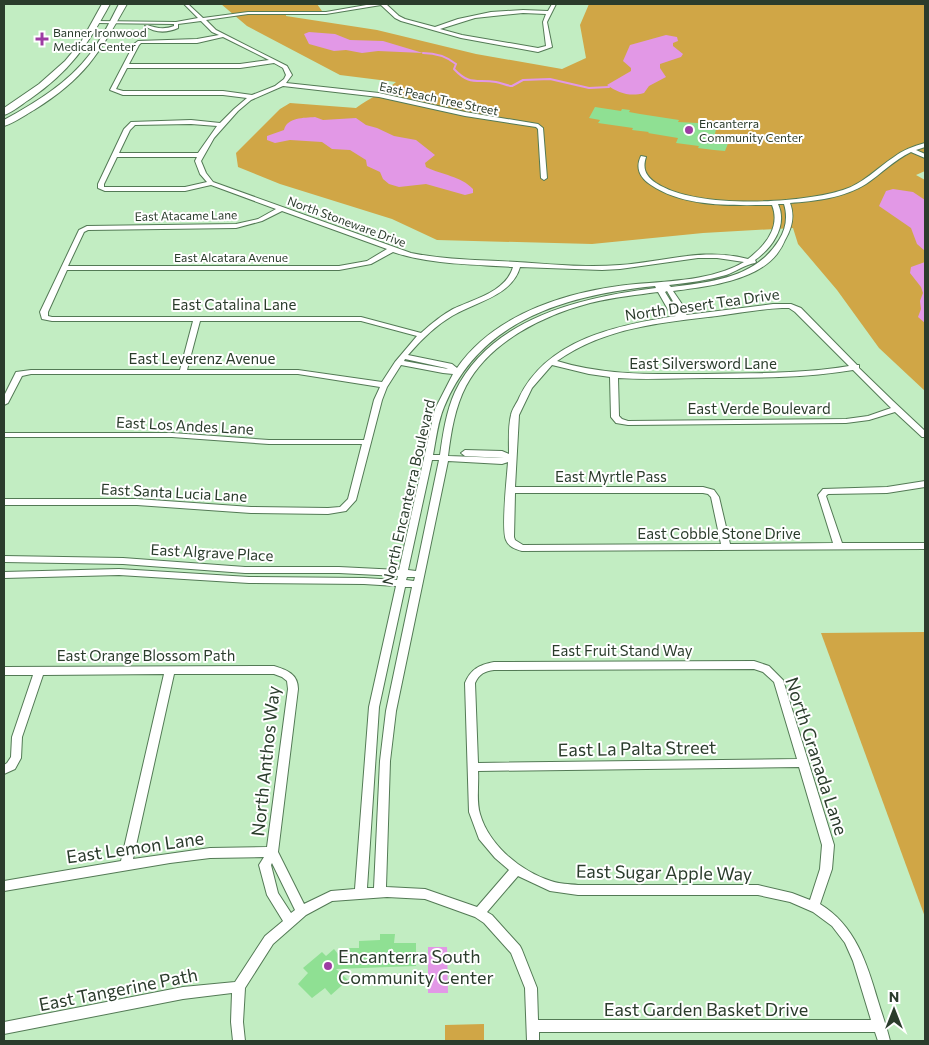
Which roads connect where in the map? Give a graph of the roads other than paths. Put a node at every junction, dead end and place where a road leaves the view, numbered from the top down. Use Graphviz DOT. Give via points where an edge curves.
graph roads {
  1 [pos="106,4"];
  2 [pos="123,4"];
  3 [pos="186,4"];
  4 [pos="381,4"];
  5 [pos="554,4"];
  6 [pos="549,13"];
  7 [pos="202,20"];
  8 [pos="94,24"];
  9 [pos="112,24"];
  10 [pos="176,25"];
  11 [pos="435,29"];
  12 [pos="223,36"];
  13 [pos="275,61"];
  14 [pos="125,66"];
  15 [pos="282,84"];
  16 [pos="252,97"];
  17 [pos="4,112"];
  18 [pos="4,123"];
  19 [pos="223,124"];
  20 [pos="925,145"];
  21 [pos="911,150"];
  22 [pos="114,155"];
  23 [pos="200,155"];
  24 [pos="925,156"];
  25 [pos="643,157"];
  26 [pos="544,178"];
  27 [pos="211,183"];
  28 [pos="786,201"];
  29 [pos="774,202"];
  30 [pos="281,209"];
  31 [pos="393,249"];
  32 [pos="517,264"];
  33 [pos="756,264"];
  34 [pos="64,268"];
  35 [pos="662,286"];
  36 [pos="197,318"];
  37 [pos="682,318"];
  38 [pos="422,335"];
  39 [pos="401,359"];
  40 [pos="551,362"];
  41 [pos="856,368"];
  42 [pos="458,371"];
  43 [pos="183,372"];
  44 [pos="470,373"];
  45 [pos="614,376"];
  46 [pos="384,384"];
  47 [pos="4,403"];
  48 [pos="897,409"];
  49 [pos="4,435"];
  50 [pos="925,435"];
  51 [pos="366,442"];
  52 [pos="430,454"];
  53 [pos="445,455"];
  54 [pos="512,458"];
  55 [pos="925,484"];
  56 [pos="510,490"];
  57 [pos="4,502"];
  58 [pos="513,545"];
  59 [pos="838,546"];
  60 [pos="925,546"];
  61 [pos="726,547"];
  62 [pos="4,559"];
  63 [pos="4,574"];
  64 [pos="419,574"];
  65 [pos="402,578"];
  66 [pos="417,584"];
  67 [pos="479,669"];
  68 [pos="766,669"];
  69 [pos="170,670"];
  70 [pos="4,671"];
  71 [pos="39,671"];
  72 [pos="288,674"];
  73 [pos="803,763"];
  74 [pos="472,767"];
  75 [pos="7,768"];
  76 [pos="272,852"];
  77 [pos="126,865"];
  78 [pos="517,868"];
  79 [pos="4,886"];
  80 [pos="383,892"];
  81 [pos="361,893"];
  82 [pos="813,906"];
  83 [pos="302,911"];
  84 [pos="480,913"];
  85 [pos="290,922"];
  86 [pos="239,987"];
  87 [pos="532,1026"];
  88 [pos="879,1026"];
  89 [pos="4,1028"];
  90 [pos="239,1041"];
  91 [pos="533,1041"];
  92 [pos="884,1041"];
  1 -- 8 [label="main road"];
  2 -- 9 [label="main road"];
  3 -- 7 [label="street"];
  4 -- 7 [label="street" via="326,13 248,13"];
  4 -- 11 [label="street" via="396,17"];
  5 -- 6 [label="street"];
  6 -- 11 [label="street" via="469,18"];
  6 -- 11 [label="street" via="545,30 550,44 544,50 489,42"];
  7 -- 10 [label="street"];
  7 -- 12 [label="street"];
  8 -- 9 [label="street"];
  8 -- 17 [label="main road" via="60,72"];
  9 -- 10 [label="street"];
  9 -- 10 [label="street" via="160,30"];
  9 -- 18 [label="main road" via="98,48 79,70"];
  12 -- 13 [label="street"];
  12 -- 14 [label="street" via="197,41 140,42"];
  13 -- 14 [label="street" via="240,66"];
  13 -- 15 [label="street" via="288,73"];
  14 -- 16 [label="street" via="113,90 115,92 223,93"];
  15 -- 16 [label="street"];
  15 -- 26 [label="street, East Peach Tree Street" via="378,95 538,126 541,129"];
  16 -- 19 [label="street"];
  19 -- 22 [label="street" via="133,123"];
  19 -- 23 [label="street"];
  20 -- 21 [label="street"];
  21 -- 24 [label="street"];
  21 -- 28 [label="street" via="893,159 857,187 825,197"];
  22 -- 23 [label="street"];
  22 -- 27 [label="street" via="101,188 185,189"];
  23 -- 27 [label="street" via="199,166"];
  25 -- 29 [label="street" via="640,164 642,173 652,184 682,198"];
  27 -- 30 [label="street, North Stoneware Drive"];
  28 -- 29 [label="street"];
  28 -- 33 [label="street, North Encanterra Boulevard" via="790,221 783,240 776,253"];
  29 -- 33 [label="street, North Encanterra Boulevard" via="780,215 776,230"];
  30 -- 31 [label="street, North Stoneware Drive"];
  30 -- 34 [label="street, East Atacame Lane" via="260,220 236,226 87,228 81,231"];
  31 -- 32 [label="street, North Stoneware Drive" via="435,260"];
  31 -- 34 [label="street, East Alcatara Avenue" via="369,263 339,268"];
  32 -- 33 [label="street, North Stoneware Drive" via="604,268 716,255 738,257"];
  32 -- 38 [label="street" via="510,281 447,316"];
  33 -- 35 [label="street, North Encanterra Boulevard" via="721,281"];
  34 -- 36 [label="street, East Catalina Lane" via="44,317"];
  35 -- 37 [label="street" via="673,311"];
  35 -- 42 [label="street, North Encanterra Boulevard" via="615,289 578,297 526,316 482,344"];
  35 -- 44 [label="street, North Encanterra Boulevard" via="594,300 540,318 498,344"];
  36 -- 38 [label="street, East Catalina Lane" via="361,319"];
  36 -- 43 [label="street"];
  37 -- 40 [label="street, North Desert Tea Drive" via="632,326 595,337"];
  37 -- 41 [label="street, North Desert Tea Drive" via="791,306"];
  38 -- 39 [label="street"];
  39 -- 42 [label="street" via="443,372"];
  39 -- 46 [label="street"];
  40 -- 45 [label="street, East Silversword Lane" via="572,370"];
  40 -- 54 [label="street, North Desert Tea Drive" via="539,371 520,400 515,415"];
  41 -- 45 [label="street, East Silversword Lane" via="794,376"];
  41 -- 48 [label="street"];
  42 -- 44 [label="street"];
  42 -- 52 [label="street, North Encanterra Boulevard" via="439,409"];
  43 -- 46 [label="street, East Leverenz Avenue" via="310,372"];
  43 -- 47 [label="street, East Leverenz Avenue" via="19,374"];
  44 -- 53 [label="street, North Encanterra Boulevard" via="456,402"];
  45 -- 48 [label="street, East Verde Boulevard" via="615,417 619,421 846,421"];
  46 -- 51 [label="street"];
  48 -- 50 [label="street"];
  49 -- 51 [label="street, East Los Andes Lane" via="172,435 269,442"];
  51 -- 57 [label="street, East Santa Lucia Lane" via="352,500 343,509 251,510 137,502"];
  52 -- 53 [label="street"];
  52 -- 65 [label="street, North Encanterra Boulevard"];
  53 -- 54 [label="street" via="502,461"];
  53 -- 64 [label="street, North Encanterra Boulevard"];
  54 -- 56 [label="street, North Desert Tea Drive"];
  55 -- 59 [label="street" via="887,490 826,491 822,495"];
  56 -- 58 [label="street, North Desert Tea Drive" via="509,539"];
  56 -- 61 [label="street, East Myrtle Pass" via="711,492 715,497"];
  58 -- 61 [label="street, East Cobble Stone Drive" via="522,548"];
  59 -- 60 [label="street, East Cobble Stone Drive"];
  59 -- 61 [label="street, East Cobble Stone Drive"];
  62 -- 65 [label="street, East Algrave Place" via="123,561 245,570 339,570"];
  63 -- 65 [label="street, East Algrave Place" via="119,572 249,580"];
  64 -- 65 [label="street, East Algrave Place"];
  64 -- 66 [label="street, North Encanterra Boulevard"];
  65 -- 66 [label="street, East Algrave Place"];
  65 -- 81 [label="street, North Encanterra Boulevard" via="372,719"];
  66 -- 80 [label="street, North Encanterra Boulevard" via="388,728"];
  67 -- 68 [label="street, East Fruit Stand Way" via="494,666 754,665"];
  67 -- 74 [label="street" via="470,683"];
  68 -- 73 [label="street, North Granada Lane" via="778,680"];
  69 -- 71 [label="street, East Orange Blossom Path"];
  69 -- 72 [label="street, East Orange Blossom Path" via="274,670"];
  69 -- 77 [label="street"];
  70 -- 71 [label="street, East Orange Blossom Path"];
  71 -- 75 [label="street" via="18,737 16,758"];
  72 -- 76 [label="street, North Anthos Way" via="294,682"];
  73 -- 74 [label="street, East La Palta Street"];
  73 -- 82 [label="street, North Granada Lane" via="828,853 824,881"];
  74 -- 78 [label="street" via="474,812 483,836 499,855"];
  76 -- 77 [label="street, East Lemon Lane" via="210,853"];
  76 -- 83 [label="street, North Anthos Way"];
  76 -- 85 [label="street, North Anthos Way" via="265,866 268,881"];
  77 -- 79 [label="street, East Lemon Lane"];
  78 -- 82 [label="street, East Sugar Apple Way" via="550,886 578,890 758,890 783,894"];
  78 -- 84 [label="street"];
  80 -- 81 [label="street"];
  80 -- 84 [label="street" via="425,894"];
  81 -- 83 [label="street" via="331,896"];
  82 -- 88 [label="street" via="830,916 856,949"];
  83 -- 85 [label="street"];
  84 -- 87 [label="street" via="516,950 531,988"];
  85 -- 86 [label="street" via="269,940"];
  86 -- 89 [label="street, East Tangerine Path" via="183,993"];
  86 -- 90 [label="street"];
  87 -- 88 [label="street, East Garden Basket Drive"];
  87 -- 91 [label="street"];
  88 -- 92 [label="street"];
}
